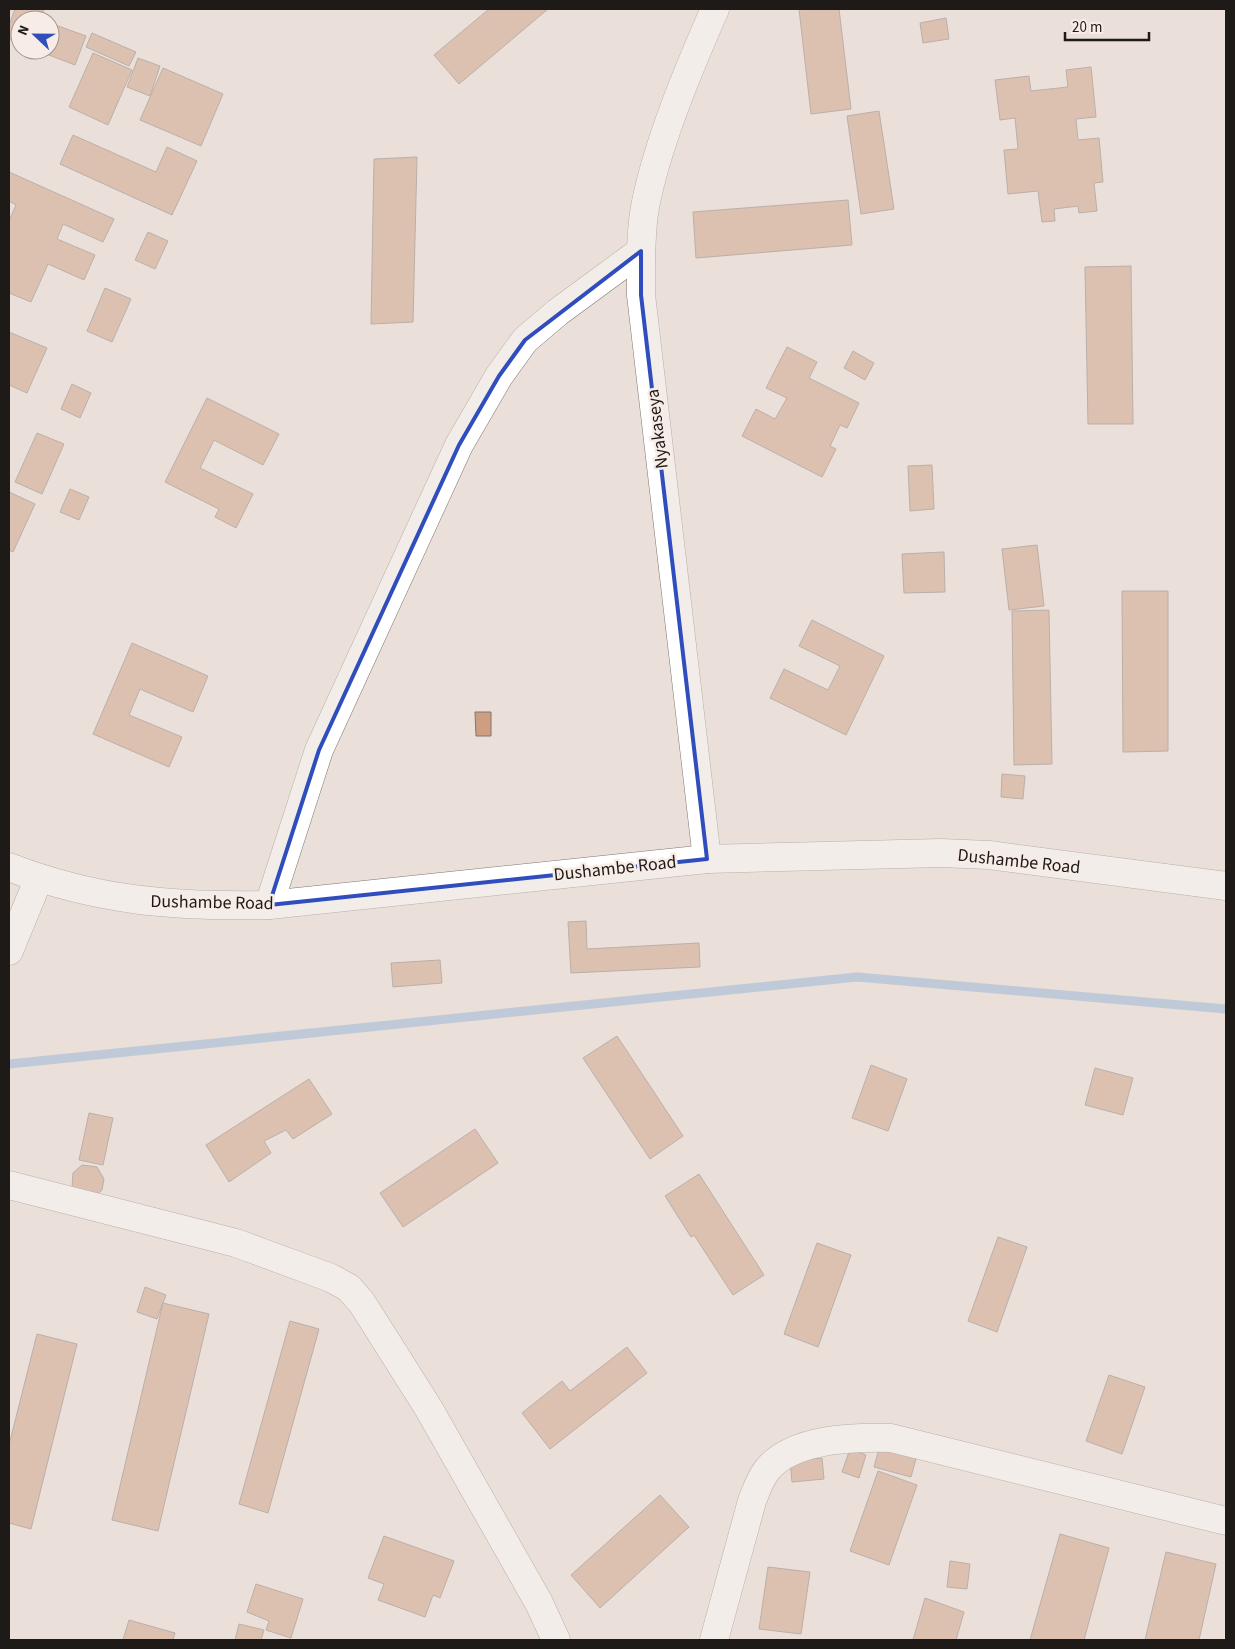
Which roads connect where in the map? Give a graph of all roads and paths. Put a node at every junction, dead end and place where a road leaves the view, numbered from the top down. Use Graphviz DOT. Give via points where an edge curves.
graph roads {
  1 [pos="715,9"];
  2 [pos="641,251"];
  3 [pos="707,859"];
  4 [pos="9,867"];
  5 [pos="40,878"];
  6 [pos="1226,886"];
  7 [pos="269,905"];
  8 [pos="9,951"];
  9 [pos="9,1185"];
  10 [pos="1226,1521"];
  11 [pos="556,1640"];
  12 [pos="714,1640"];
  1 -- 2 [label="street, Nyakaseya" via="656,160 645,208"];
  2 -- 3 [label="street, Nyakaseya" via="641,294"];
  2 -- 7 [label="street" via="525,340 499,376 463,438 319,750"];
  3 -- 6 [label="street, Dushambe Road" via="941,853 989,855"];
  3 -- 7 [label="street, Dushambe Road"];
  4 -- 5 [label="street, Dushambe Road"];
  5 -- 7 [label="street, Dushambe Road" via="103,896 159,903"];
  5 -- 8 [label="street"];
  9 -- 11 [label="street" via="236,1243 331,1278 349,1288 362,1303 412,1383 539,1603"];
  10 -- 12 [label="street" via="891,1438 858,1437 800,1449 767,1469 760,1480"];
}
